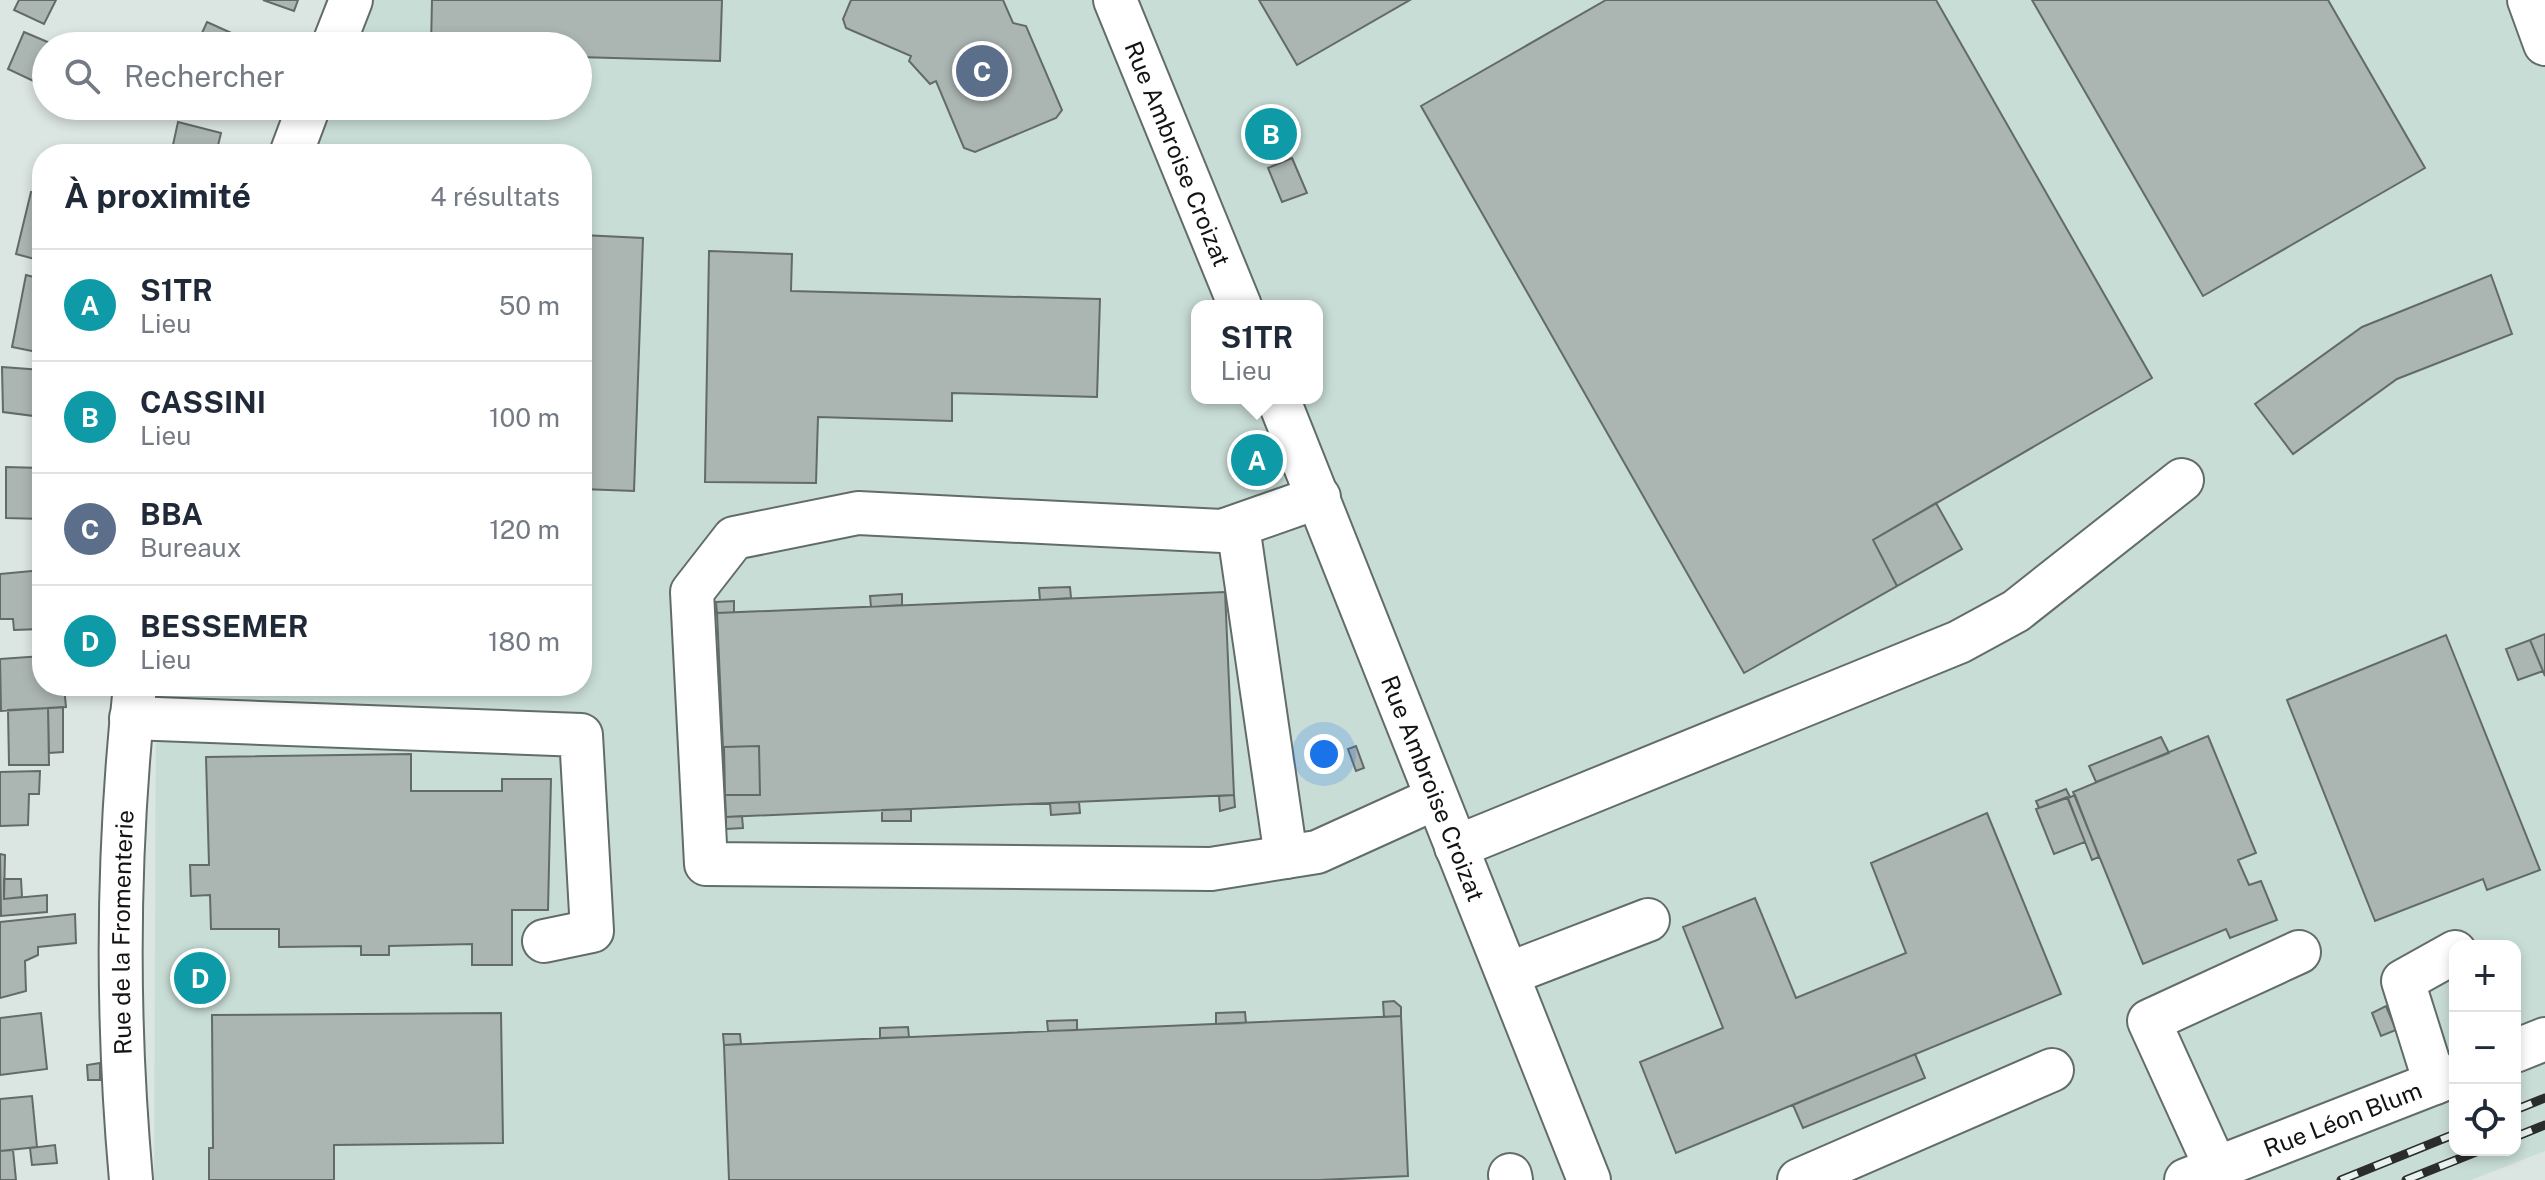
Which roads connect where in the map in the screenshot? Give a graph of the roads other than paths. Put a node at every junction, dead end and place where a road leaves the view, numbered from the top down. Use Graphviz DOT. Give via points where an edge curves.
graph roads {
  1 [pos="351,0"];
  2 [pos="1115,0"];
  3 [pos="2529,0"];
  4 [pos="338,32"];
  5 [pos="2545,44"];
  6 [pos="304,120"];
  7 [pos="295,144"];
  8 [pos="1238,300"];
  9 [pos="1280,404"];
  10 [pos="2182,480"];
  11 [pos="1319,497"];
  12 [pos="1238,526"];
  13 [pos="133,702"];
  14 [pos="1436,798"];
  15 [pos="1456,847"];
  16 [pos="1286,857"];
  17 [pos="1648,920"];
  18 [pos="544,941"];
  19 [pos="2299,952"];
  20 [pos="2449,956"];
  21 [pos="1508,974"];
  22 [pos="2545,1039"];
  23 [pos="2521,1049"];
  24 [pos="2052,1070"];
  25 [pos="2445,1079"];
  26 [pos="1865,1167"];
  27 [pos="2201,1174"];
  28 [pos="131,1180"];
  29 [pos="1589,1180"];
  30 [pos="1799,1180"];
  1 -- 4 [label="street"];
  2 -- 8 [label="street, Rue Ambroise Croizat"];
  3 -- 5 [label="street"];
  6 -- 7 [label="street"];
  9 -- 11 [label="street, Rue Ambroise Croizat"];
  10 -- 15 [label="street" via="2016,611 1959,642"];
  11 -- 12 [label="street"];
  11 -- 14 [label="street, Rue Ambroise Croizat"];
  12 -- 16 [label="street"];
  12 -- 16 [label="street" via="1222,531 858,513 734,538 692,592 706,864 1211,869"];
  13 -- 18 [label="street" via="581,735 592,931"];
  13 -- 28 [label="street, Rue de la Fromenterie" via="118,932"];
  14 -- 15 [label="street, Rue Ambroise Croizat"];
  14 -- 16 [label="street" via="1317,852"];
  15 -- 21 [label="street, Rue Ambroise Croizat"];
  17 -- 21 [label="street"];
  19 -- 27 [label="street" via="2149,1021"];
  20 -- 25 [label="street" via="2403,981"];
  21 -- 29 [label="street, Rue Ambroise Croizat"];
  22 -- 23 [label="street"];
  24 -- 26 [label="street"];
  25 -- 27 [label="street, Rue Léon Blum"];
  26 -- 30 [label="street"];
}
